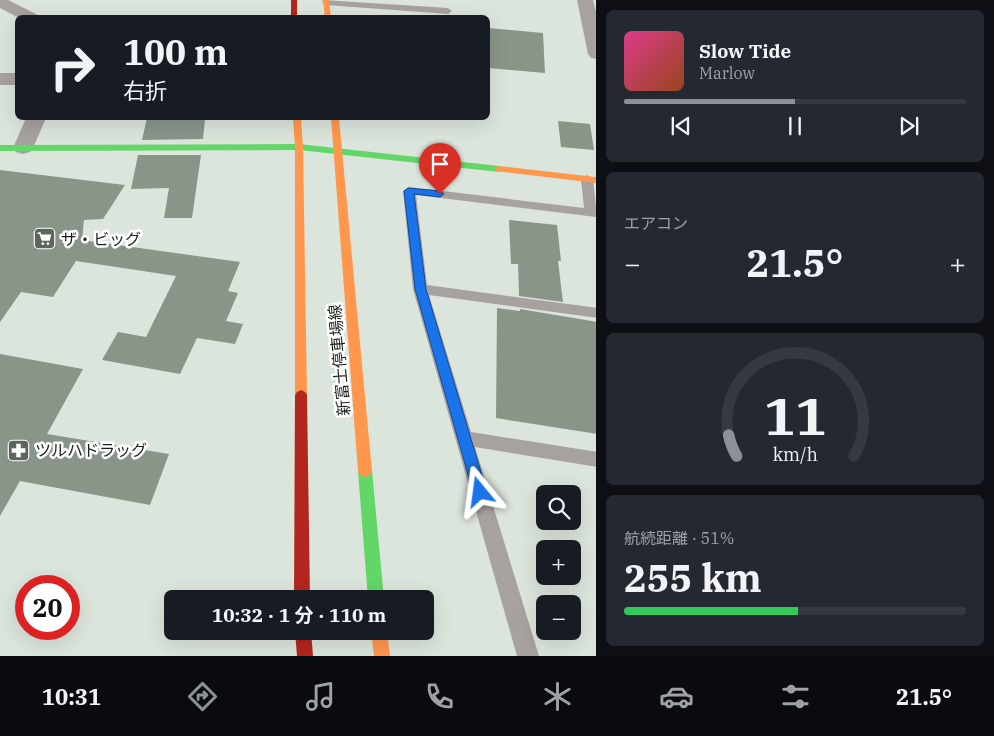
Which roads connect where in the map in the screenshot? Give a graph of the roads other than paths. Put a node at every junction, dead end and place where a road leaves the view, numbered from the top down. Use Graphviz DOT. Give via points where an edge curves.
graph roads {
  1 [pos="294,0"];
  2 [pos="585,0"];
  3 [pos="326,1"];
  4 [pos="0,2"];
  5 [pos="448,11"];
  6 [pos="26,15"];
  7 [pos="294,15"];
  8 [pos="328,15"];
  9 [pos="596,54"];
  10 [pos="0,79"];
  11 [pos="15,79"];
  12 [pos="35,120"];
  13 [pos="297,120"];
  14 [pos="335,120"];
  15 [pos="299,147"];
  16 [pos="0,148"];
  17 [pos="23,148"];
  18 [pos="337,151"];
  19 [pos="592,179"];
  20 [pos="594,212"];
  21 [pos="420,289"];
  22 [pos="596,313"];
  23 [pos="464,438"];
  24 [pos="596,460"];
  25 [pos="302,590"];
  26 [pos="375,590"];
  27 [pos="304,640"];
  28 [pos="380,640"];
  29 [pos="305,656"];
  30 [pos="382,656"];
  31 [pos="528,656"];
  1 -- 7 [label="main road"];
  2 -- 9 [label="street"];
  3 -- 5 [label="lane"];
  3 -- 8 [label="main road"];
  4 -- 6 [label="street"];
  10 -- 11 [label="street"];
  12 -- 17 [label="street"];
  13 -- 15 [label="main road"];
  14 -- 18 [label="main road, 新富士停車場線"];
  15 -- 17 [label="main road"];
  15 -- 18 [label="main road"];
  15 -- 25 [label="main road"];
  16 -- 17 [label="main road"];
  18 -- 19 [label="main road"];
  18 -- 26 [label="main road, 新富士停車場線"];
  19 -- 20 [label="lane"];
  20 -- 21 [label="lane" via="408,191"];
  21 -- 22 [label="lane"];
  21 -- 23 [label="lane"];
  23 -- 24 [label="lane"];
  23 -- 31 [label="lane"];
  27 -- 29 [label="main road"];
  28 -- 30 [label="main road"];
}
